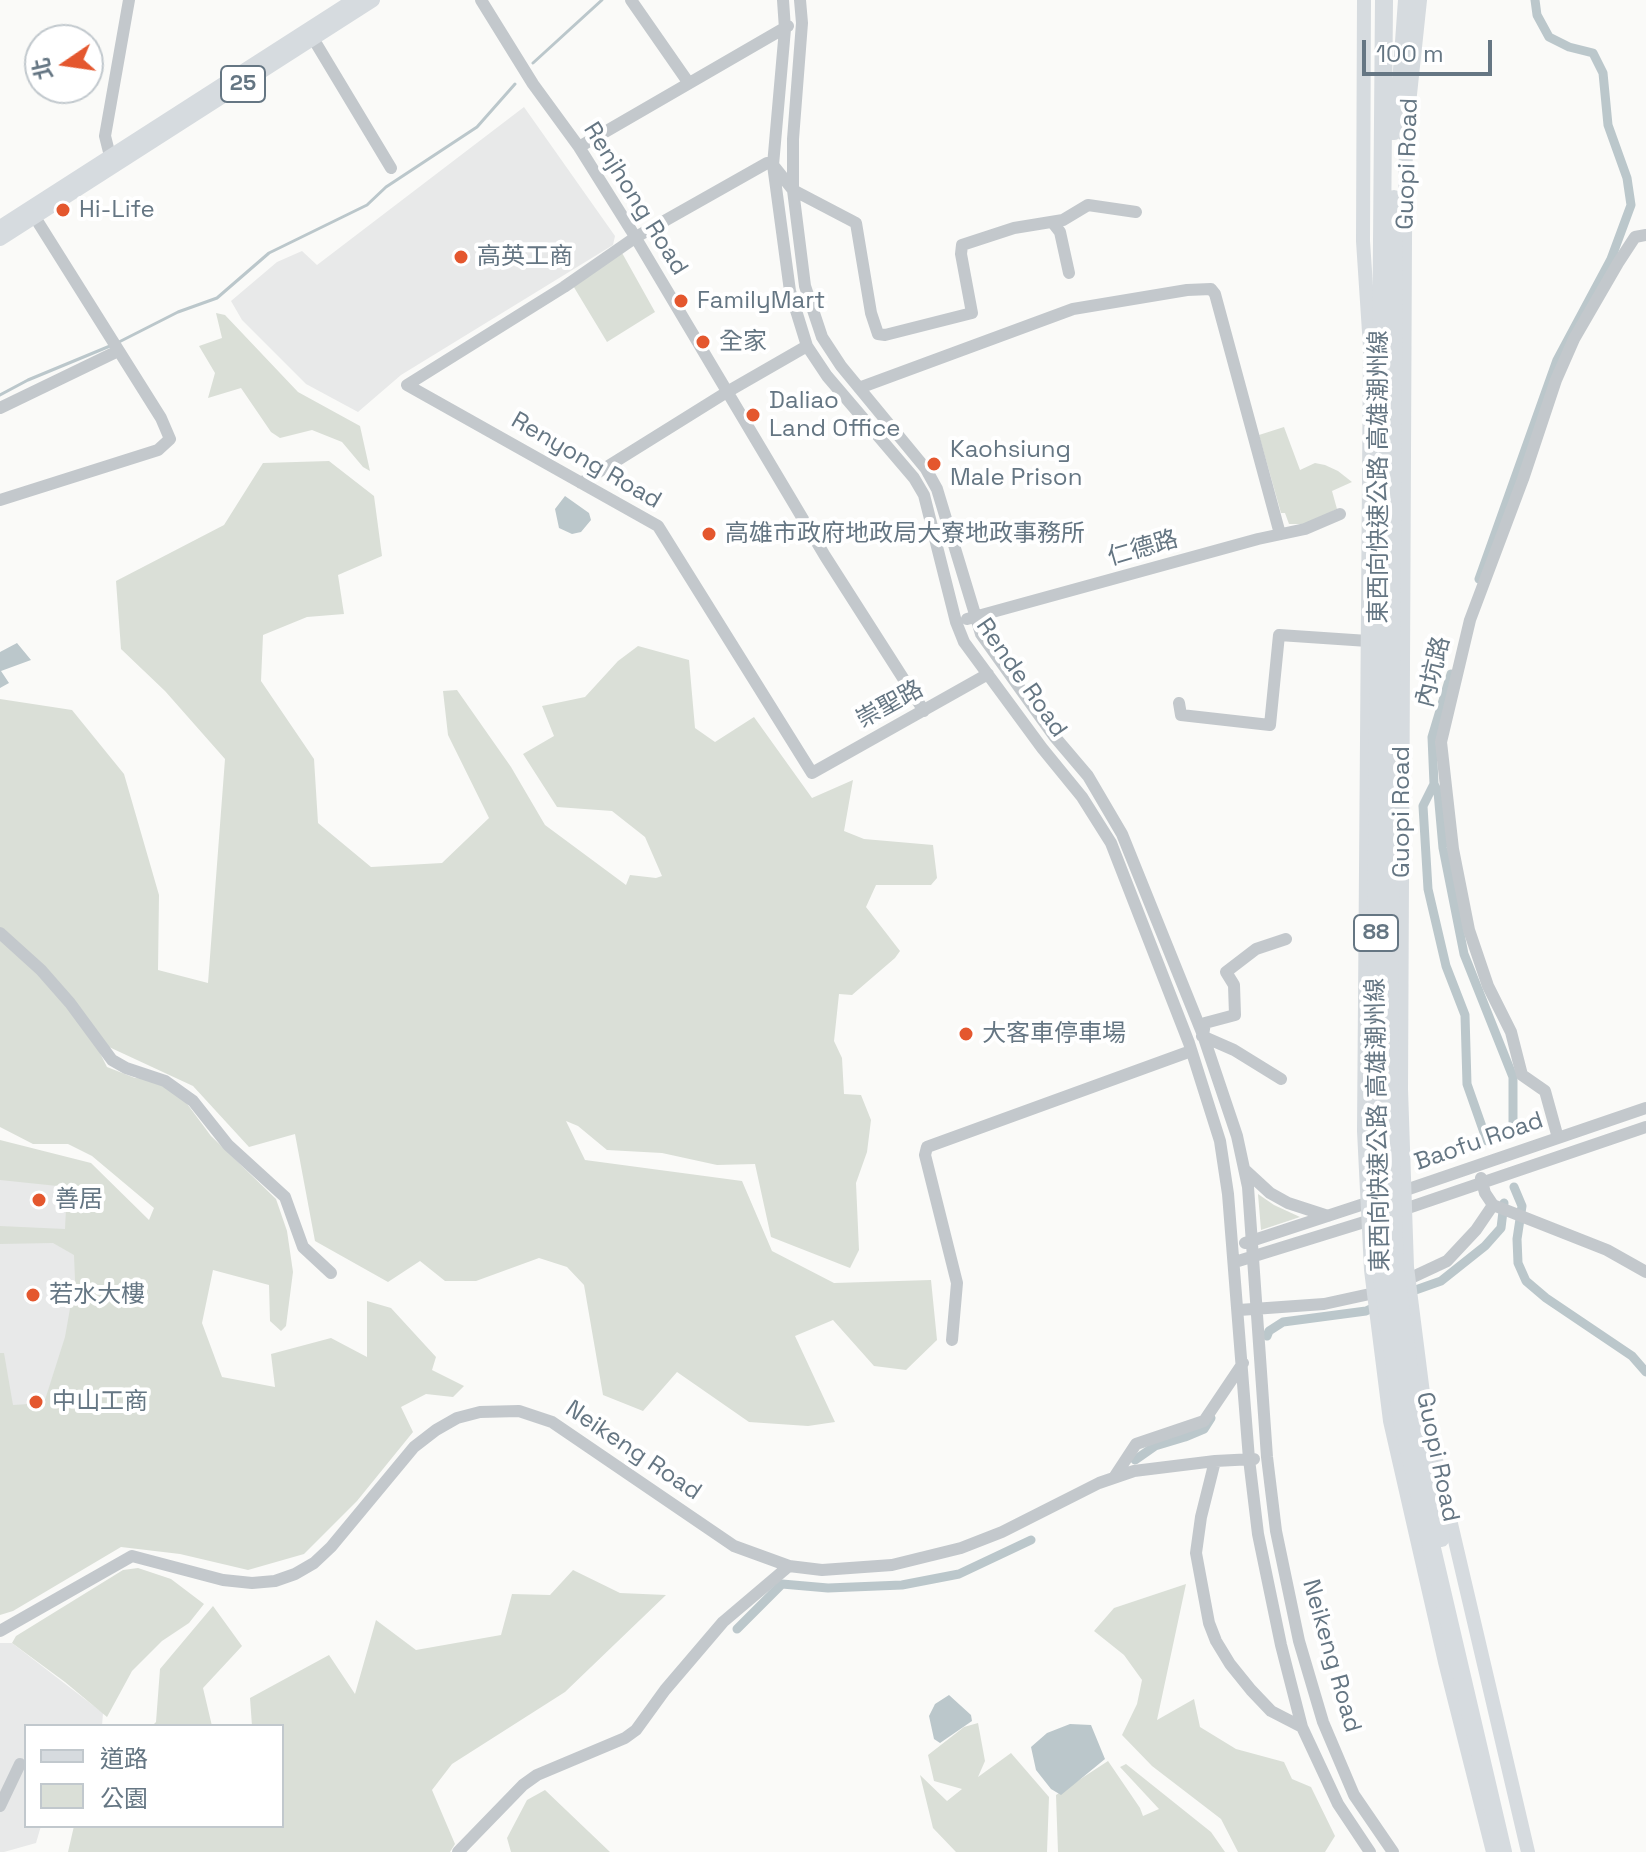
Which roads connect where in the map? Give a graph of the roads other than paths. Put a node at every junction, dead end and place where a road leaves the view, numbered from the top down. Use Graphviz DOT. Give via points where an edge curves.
graph roads {
  1 [pos="129,0"];
  2 [pos="354,0"];
  3 [pos="373,0"];
  4 [pos="481,0"];
  5 [pos="631,0"];
  6 [pos="783,0"];
  7 [pos="800,0"];
  8 [pos="811,0"];
  9 [pos="1364,0"];
  10 [pos="1374,0"];
  11 [pos="1384,0"];
  12 [pos="1396,0"];
  13 [pos="1407,0"];
  14 [pos="1420,0"];
  15 [pos="801,14"];
  16 [pos="785,29"];
  17 [pos="310,34"];
  18 [pos="688,82"];
  19 [pos="1394,131"];
  20 [pos="579,147"];
  21 [pos="111,162"];
  22 [pos="773,165"];
  23 [pos="391,168"];
  24 [pos="793,190"];
  25 [pos="1136,212"];
  26 [pos="32,213"];
  27 [pos="1053,223"];
  28 [pos="0,227"];
  29 [pos="1646,235"];
  30 [pos="636,237"];
  31 [pos="0,239"];
  32 [pos="1069,273"];
  33 [pos="807,346"];
  34 [pos="115,347"];
  35 [pos="1380,347"];
  36 [pos="859,388"];
  37 [pos="727,392"];
  38 [pos="0,408"];
  39 [pos="581,483"];
  40 [pos="5,498"];
  41 [pos="1340,514"];
  42 [pos="1280,534"];
  43 [pos="975,617"];
  44 [pos="956,622"];
  45 [pos="1368,641"];
  46 [pos="988,674"];
  47 [pos="1179,703"];
  48 [pos="924,711"];
  49 [pos="812,773"];
  50 [pos="0,933"];
  51 [pos="1286,939"];
  52 [pos="1203,1035"];
  53 [pos="1190,1047"];
  54 [pos="1281,1079"];
  55 [pos="1646,1108"];
  56 [pos="1646,1127"];
  57 [pos="1558,1138"];
  58 [pos="1477,1167"];
  59 [pos="1244,1169"];
  60 [pos="1482,1183"];
  61 [pos="1404,1190"];
  62 [pos="1367,1203"];
  63 [pos="1495,1206"];
  64 [pos="1405,1209"];
  65 [pos="1328,1216"];
  66 [pos="1368,1221"];
  67 [pos="1253,1240"];
  68 [pos="1234,1246"];
  69 [pos="1254,1257"];
  70 [pos="1235,1262"];
  71 [pos="1646,1272"];
  72 [pos="331,1273"];
  73 [pos="1409,1282"];
  74 [pos="1374,1297"];
  75 [pos="1257,1309"];
  76 [pos="1239,1310"];
  77 [pos="952,1340"];
  78 [pos="1243,1363"];
  79 [pos="1267,1457"];
  80 [pos="1249,1459"];
  81 [pos="1215,1461"];
  82 [pos="1115,1476"];
  83 [pos="789,1566"];
  84 [pos="0,1631"];
  85 [pos="1302,1727"];
  86 [pos="20,1764"];
  87 [pos="0,1806"];
  88 [pos="458,1852"];
  89 [pos="1370,1852"];
  90 [pos="1393,1852"];
  91 [pos="1493,1852"];
  92 [pos="1503,1852"];
  93 [pos="1514,1852"];
  94 [pos="1528,1852"];
  1 -- 21 [label="street" via="105,136"];
  2 -- 17 [label="main road, 25"];
  3 -- 17 [label="main road, 25"];
  4 -- 20 [label="street, Renjhong Road"];
  5 -- 18 [label="street"];
  6 -- 16 [label="street, Rende Road"];
  7 -- 15 [label="street, Rende Road"];
  8 -- 15 [label="street"];
  9 -- 45 [label="main road, Guopi Road"];
  10 -- 35 [label="highway"];
  11 -- 35 [label="highway, 東西向快速公路 高雄潮州線 / 88"];
  12 -- 19 [label="highway, 東西向快速公路 高雄潮州線 / 88"];
  13 -- 19 [label="highway"];
  14 -- 61 [label="main road, Guopi Road" via="1406,132"];
  15 -- 16 [label="street"];
  15 -- 24 [label="street, Rende Road"];
  16 -- 18 [label="street"];
  16 -- 22 [label="street, Rende Road"];
  17 -- 21 [label="main road, 25"];
  17 -- 23 [label="street"];
  18 -- 20 [label="street"];
  19 -- 93 [label="highway, 東西向快速公路 高雄潮州線 / 88" via="1389,1089 1395,1268 1416,1418"];
  20 -- 30 [label="street, Renjhong Road"];
  21 -- 26 [label="main road, 25"];
  22 -- 24 [label="street"];
  22 -- 30 [label="street" via="767,163"];
  22 -- 33 [label="street, Rende Road" via="790,291"];
  24 -- 27 [label="street" via="856,223 871,313 878,334 885,335 972,313 962,245 1014,228"];
  24 -- 36 [label="street, Rende Road" via="805,286 822,337"];
  25 -- 27 [label="street" via="1088,205"];
  26 -- 28 [label="main road, 25"];
  26 -- 31 [label="main road, 25"];
  26 -- 34 [label="street"];
  27 -- 32 [label="street"];
  29 -- 57 [label="street, 內坑路" via="1635,237 1618,263 1556,380 1470,620 1441,742 1469,930 1511,1032 1522,1075 1545,1091"];
  30 -- 37 [label="street, Renjhong Road"];
  30 -- 39 [label="street, Renyong Road" via="407,385"];
  33 -- 37 [label="street"];
  33 -- 44 [label="street, Rende Road" via="924,495"];
  34 -- 38 [label="street"];
  34 -- 40 [label="street" via="170,439 158,450"];
  35 -- 92 [label="highway, 東西向快速公路 高雄潮州線 / 88" via="1375,1089 1381,1269 1402,1420"];
  36 -- 42 [label="street" via="1073,309 1211,289"];
  36 -- 43 [label="street, Rende Road" via="937,489"];
  37 -- 39 [label="street"];
  37 -- 48 [label="street, Renjhong Road"];
  39 -- 49 [label="street, Renyong Road" via="658,526"];
  41 -- 42 [label="street, 仁德路"];
  42 -- 43 [label="street, 仁德路"];
  43 -- 44 [label="street, 仁德路"];
  43 -- 52 [label="street, Rende Road" via="981,634 1088,776 1122,834"];
  44 -- 46 [label="street, Rende Road"];
  45 -- 47 [label="street" via="1279,635 1270,725 1181,715"];
  45 -- 62 [label="main road, Guopi Road"];
  46 -- 48 [label="street, 崇聖路"];
  46 -- 53 [label="street, Rende Road" via="1111,843"];
  48 -- 49 [label="street, 崇聖路"];
  50 -- 72 [label="street" via="51,981 112,1060 165,1081 193,1101 228,1145 285,1197 303,1247"];
  51 -- 52 [label="street" via="1256,949 1226,972 1234,985 1235,1015 1205,1023"];
  52 -- 53 [label="street"];
  52 -- 54 [label="street"];
  52 -- 59 [label="street, Rende Road"];
  53 -- 68 [label="street, Rende Road" via="1220,1141"];
  53 -- 77 [label="street" via="927,1147 957,1283"];
  55 -- 57 [label="street, Baofu Road"];
  56 -- 60 [label="street, Baofu Road"];
  57 -- 58 [label="street, Baofu Road"];
  58 -- 60 [label="street"];
  58 -- 61 [label="street, Baofu Road"];
  59 -- 65 [label="street" via="1270,1193"];
  59 -- 67 [label="street, Rende Road"];
  60 -- 63 [label="street"];
  60 -- 64 [label="street, Baofu Road"];
  61 -- 62 [label="street, Baofu Road"];
  61 -- 64 [label="main road, Guopi Road"];
  62 -- 65 [label="street, Baofu Road"];
  62 -- 66 [label="main road, Guopi Road"];
  63 -- 71 [label="street" via="1607,1250"];
  63 -- 73 [label="street" via="1447,1261"];
  64 -- 66 [label="street, Baofu Road"];
  64 -- 73 [label="main road, Guopi Road"];
  65 -- 67 [label="street, Baofu Road"];
  66 -- 69 [label="street, Baofu Road"];
  66 -- 74 [label="main road, Guopi Road"];
  67 -- 68 [label="street, Baofu Road"];
  67 -- 69 [label="street, Neikeng Road"];
  68 -- 70 [label="street, Neikeng Road"];
  69 -- 70 [label="street, Baofu Road"];
  69 -- 75 [label="street, Neikeng Road"];
  70 -- 76 [label="street, Neikeng Road"];
  73 -- 74 [label="street"];
  73 -- 94 [label="main road, Guopi Road" via="1426,1417"];
  74 -- 75 [label="street"];
  74 -- 91 [label="main road, Guopi Road" via="1390,1421"];
  75 -- 76 [label="street"];
  75 -- 79 [label="street, Neikeng Road"];
  76 -- 78 [label="street, Neikeng Road"];
  78 -- 80 [label="street, Neikeng Road"];
  78 -- 82 [label="street, Neikeng Road" via="1204,1421 1136,1444"];
  79 -- 80 [label="street, Neikeng Road"];
  79 -- 90 [label="street, Neikeng Road" via="1299,1641 1323,1722 1354,1795"];
  80 -- 81 [label="street, Neikeng Road"];
  80 -- 85 [label="street, Neikeng Road" via="1258,1534"];
  81 -- 82 [label="street, Neikeng Road"];
  81 -- 85 [label="street" via="1196,1553 1209,1623 1251,1690 1271,1711"];
  82 -- 83 [label="street, Neikeng Road" via="993,1536 932,1556 849,1570"];
  83 -- 84 [label="street, Neikeng Road" via="734,1546 552,1422 528,1413 480,1412 457,1418 414,1447 331,1547 314,1563 275,1581 223,1580 132,1556"];
  83 -- 88 [label="street" via="723,1622 636,1730 537,1775"];
  85 -- 89 [label="street, Neikeng Road" via="1338,1804"];
  86 -- 87 [label="street"];
}
